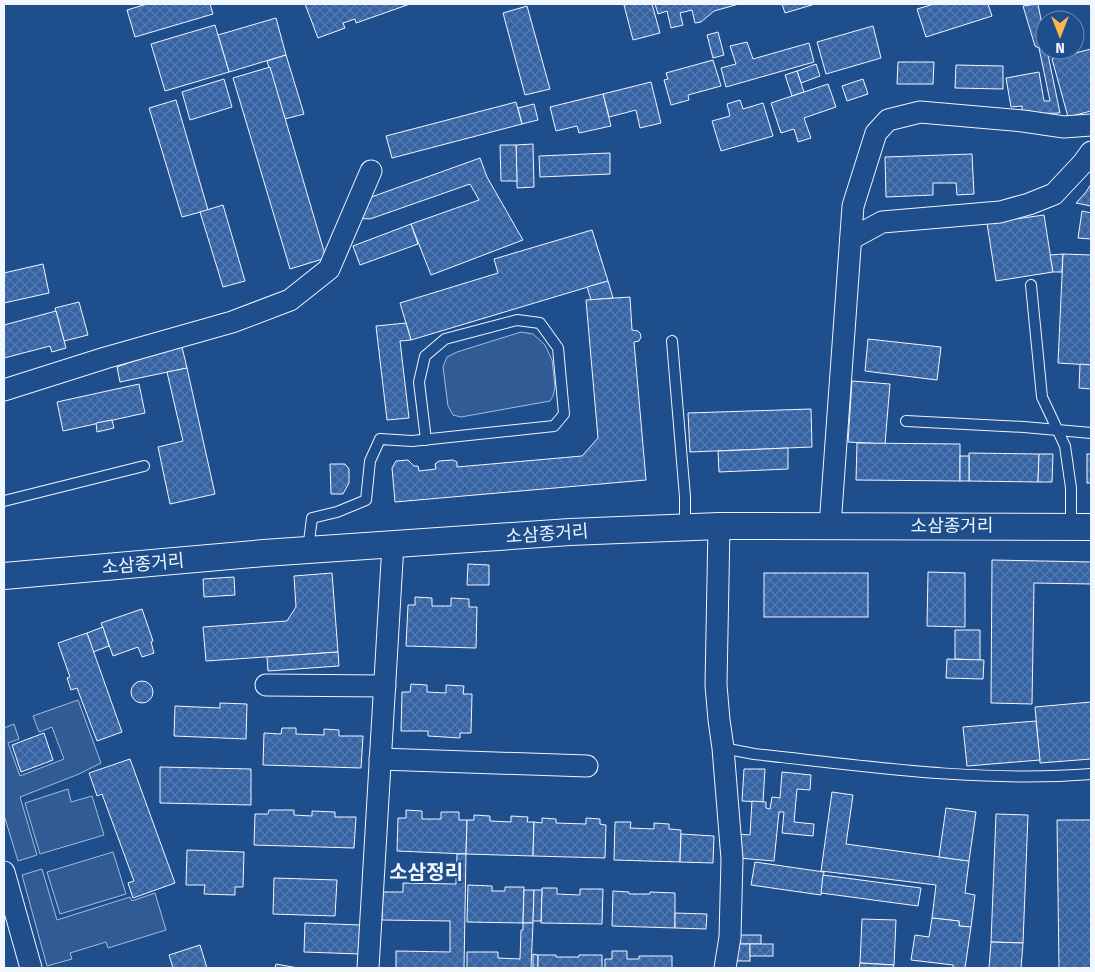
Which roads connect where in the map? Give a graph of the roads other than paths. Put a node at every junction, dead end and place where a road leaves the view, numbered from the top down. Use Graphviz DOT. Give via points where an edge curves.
graph roads {
  1 [pos="1091,125"];
  2 [pos="1091,152"];
  3 [pos="371,171"];
  4 [pos="851,238"];
  5 [pos="1031,285"];
  6 [pos="672,341"];
  7 [pos="4,390"];
  8 [pos="906,421"];
  9 [pos="1058,430"];
  10 [pos="1091,433"];
  11 [pos="426,440"];
  12 [pos="144,466"];
  13 [pos="4,501"];
  14 [pos="719,526"];
  15 [pos="830,526"];
  16 [pos="684,527"];
  17 [pos="1081,527"];
  18 [pos="393,544"];
  19 [pos="308,550"];
  20 [pos="4,576"];
  21 [pos="266,685"];
  22 [pos="385,686"];
  23 [pos="723,748"];
  24 [pos="380,759"];
  25 [pos="587,766"];
  26 [pos="1091,774"];
  27 [pos="4,872"];
  28 [pos="31,968"];
  29 [pos="368,968"];
  30 [pos="725,968"];
  1 -- 4 [label="street" via="1064,127 920,112 888,120 876,132 870,150 853,206"];
  2 -- 4 [label="street" via="1054,194 1030,204 1000,212 882,222"];
  3 -- 7 [label="street" via="329,270 290,300 232,322"];
  4 -- 15 [label="street"];
  5 -- 9 [label="lane" via="1042,397"];
  6 -- 16 [label="lane"];
  8 -- 9 [label="lane"];
  9 -- 10 [label="lane"];
  9 -- 17 [label="lane" via="1065,446"];
  11 -- 11 [label="lane" via="554,426 564,414 558,348 540,323 517,320 445,339 424,356 419,382"];
  11 -- 19 [label="lane" via="380,439 370,461 366,500 312,518"];
  12 -- 13 [label="lane"];
  14 -- 15 [label="street, 소삼종거리"];
  14 -- 16 [label="street, 소삼종거리"];
  14 -- 23 [label="street" via="716,685"];
  15 -- 17 [label="street, 소삼종거리"];
  16 -- 18 [label="street, 소삼종거리"];
  18 -- 19 [label="street, 소삼종거리"];
  18 -- 22 [label="street"];
  19 -- 20 [label="street, 소삼종거리"];
  21 -- 22 [label="street"];
  22 -- 24 [label="street"];
  23 -- 26 [label="lane" via="947,774 1058,777"];
  23 -- 30 [label="street" via="732,859 730,937"];
  24 -- 25 [label="street"];
  24 -- 29 [label="street"];
  27 -- 28 [label="street"];
}
